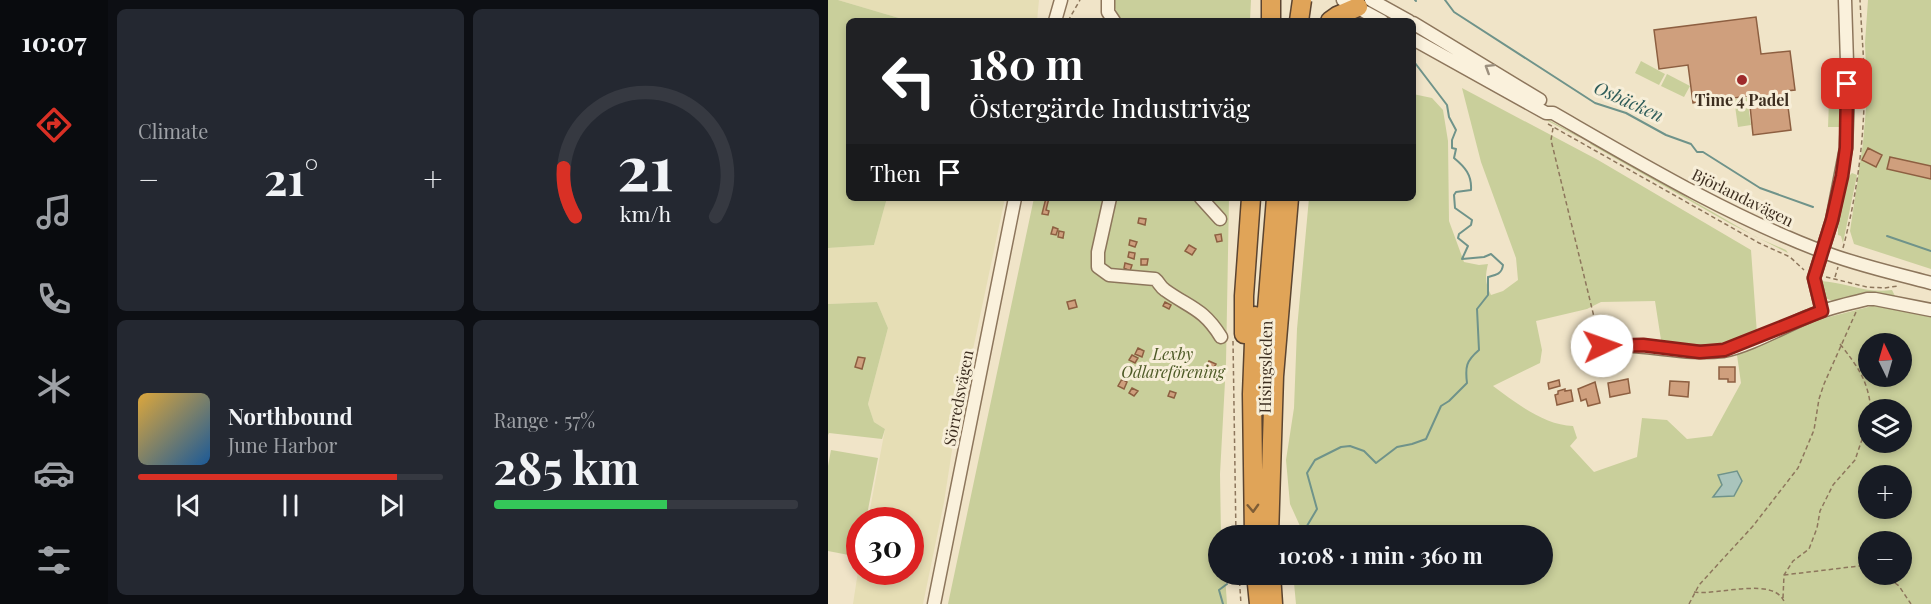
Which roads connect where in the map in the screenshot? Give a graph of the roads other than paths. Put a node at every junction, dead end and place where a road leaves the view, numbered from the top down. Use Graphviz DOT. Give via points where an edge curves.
graph roads {
  1 [pos="1061,0"];
  2 [pos="1108,0"];
  3 [pos="1271,0"];
  4 [pos="1290,0"];
  5 [pos="1302,0"];
  6 [pos="1309,0"];
  7 [pos="1845,0"];
  8 [pos="1358,2"];
  9 [pos="1056,18"];
  10 [pos="1112,18"];
  11 [pos="1271,18"];
  12 [pos="1287,18"];
  13 [pos="1299,18"];
  14 [pos="1306,18"];
  15 [pos="1334,18"];
  16 [pos="1378,18"];
  17 [pos="1400,18"];
  18 [pos="1416,25"];
  19 [pos="1416,41"];
  20 [pos="1834,94"];
  21 [pos="1848,94"];
  22 [pos="1553,113"];
  23 [pos="1014,201"];
  24 [pos="1109,201"];
  25 [pos="1205,201"];
  26 [pos="1251,201"];
  27 [pos="1264,201"];
  28 [pos="1276,201"];
  29 [pos="1289,201"];
  30 [pos="1220,219"];
  31 [pos="1822,252"];
  32 [pos="1931,283"];
  33 [pos="1931,310"];
  34 [pos="1816,313"];
  35 [pos="1227,338"];
  36 [pos="1602,346"];
  37 [pos="1252,394"];
  38 [pos="1254,525"];
  39 [pos="1269,525"];
  40 [pos="1269,525"];
  41 [pos="1257,585"];
  42 [pos="1272,585"];
  43 [pos="934,604"];
  44 [pos="1258,604"];
  45 [pos="1273,604"];
  1 -- 9 [label="street"];
  2 -- 10 [label="street"];
  3 -- 11 [label="highway"];
  4 -- 12 [label="highway"];
  5 -- 13 [label="highway, bridge"];
  6 -- 14 [label="highway"];
  7 -- 21 [label="street"];
  8 -- 15 [label="highway"];
  8 -- 16 [label="street"];
  8 -- 17 [label="street"];
  22 -- 18 [label="street, Björlandavägen, one-way" via="1550,107"];
  19 -- 22 [label="street, Björlandavägen" via="1546,113"];
  20 -- 21 [label="street"];
  21 -- 31 [label="street" via="1842,176"];
  22 -- 31 [label="street, Björlandavägen" via="1741,216"];
  23 -- 43 [label="street, Sörredsvägen"];
  24 -- 35 [label="street" via="1098,267 1109,275 1155,279 1162,288 1200,311"];
  25 -- 30 [label="street"];
  26 -- 37 [label="highway" via="1244,337"];
  27 -- 37 [label="highway, Hisingsleden"];
  28 -- 39 [label="highway, Hisingsleden" via="1263,392"];
  29 -- 40 [label="highway" via="1274,376"];
  31 -- 32 [label="street, Björlandavägen"];
  31 -- 34 [label="street" via="1814,278"];
  33 -- 34 [label="street" via="1875,298"];
  34 -- 36 [label="street" via="1724,350"];
  37 -- 38 [label="highway, Hisingsleden, one-way"];
  41 -- 44 [label="highway"];
  42 -- 45 [label="highway"];
}
